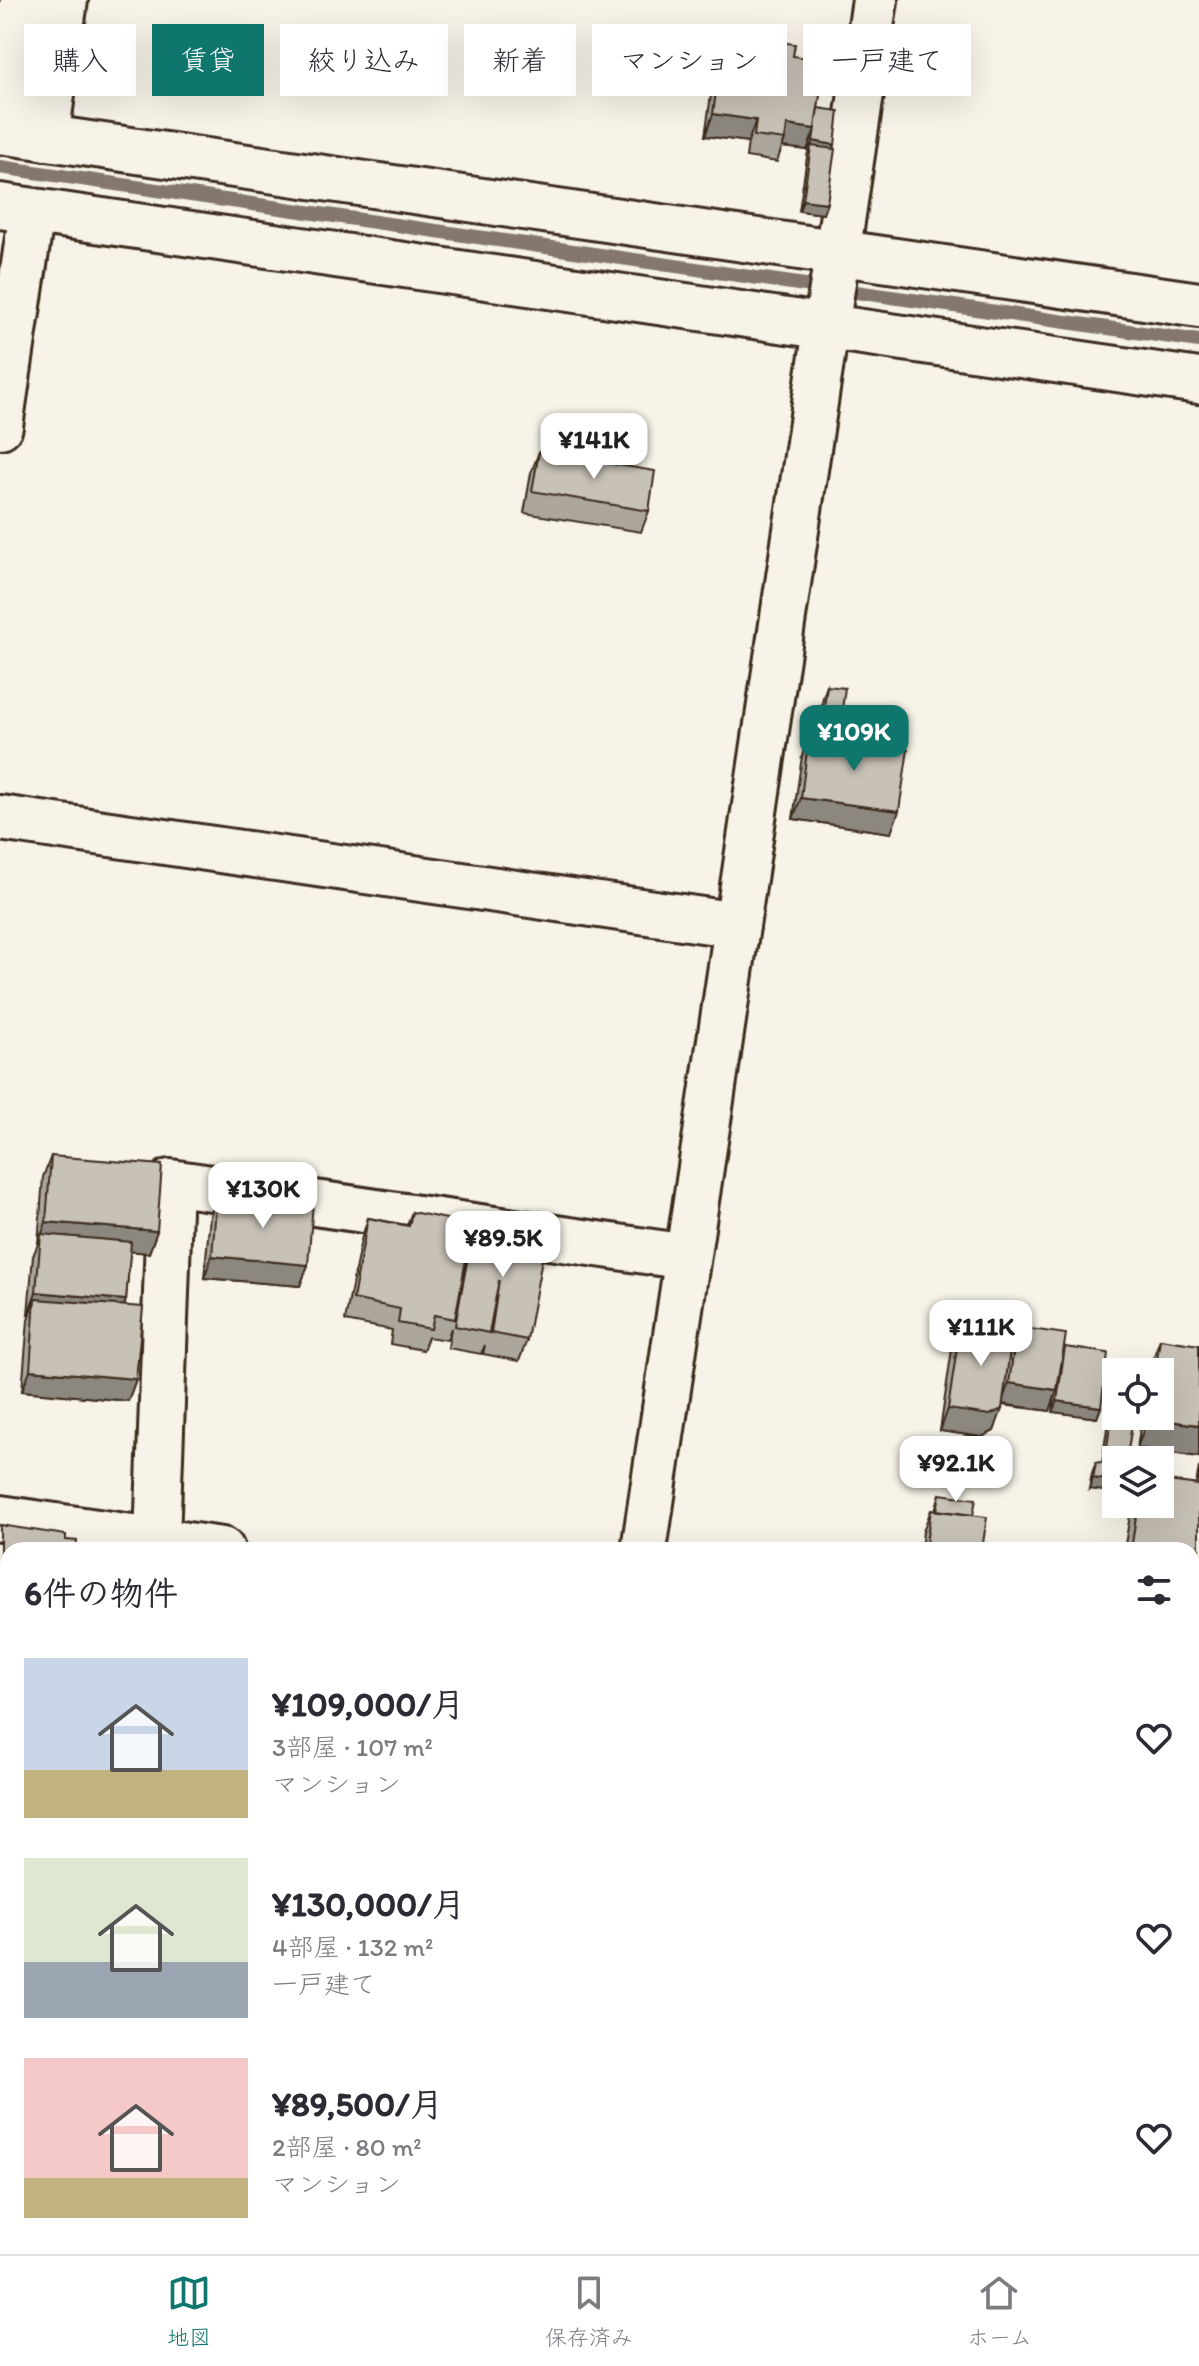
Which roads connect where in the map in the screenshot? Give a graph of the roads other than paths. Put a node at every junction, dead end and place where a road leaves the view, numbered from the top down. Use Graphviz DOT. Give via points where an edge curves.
graph roads {
  1 [pos="23,0"];
  2 [pos="65,0"];
  3 [pos="875,0"];
  4 [pos="2,132"];
  5 [pos="46,138"];
  6 [pos="16,208"];
  7 [pos="836,253"];
  8 [pos="1199,305"];
  9 [pos="827,326"];
  10 [pos="1199,381"];
  11 [pos="0,426"];
  12 [pos="0,818"];
  13 [pos="737,925"];
  14 [pos="687,1257"];
  15 [pos="0,1518"];
  16 [pos="135,1542"];
  17 [pos="645,1542"];
  1 -- 4 [label="street"];
  2 -- 5 [label="street"];
  3 -- 7 [label="street"];
  4 -- 5 [label="street"];
  5 -- 7 [label="street"];
  6 -- 9 [label="street"];
  6 -- 11 [label="street"];
  7 -- 8 [label="street"];
  7 -- 9 [label="street"];
  9 -- 10 [label="street"];
  9 -- 13 [label="street"];
  12 -- 13 [label="street"];
  13 -- 14 [label="street"];
  14 -- 16 [label="street" via="170,1182"];
  14 -- 17 [label="street"];
  15 -- 16 [label="street"];
}
